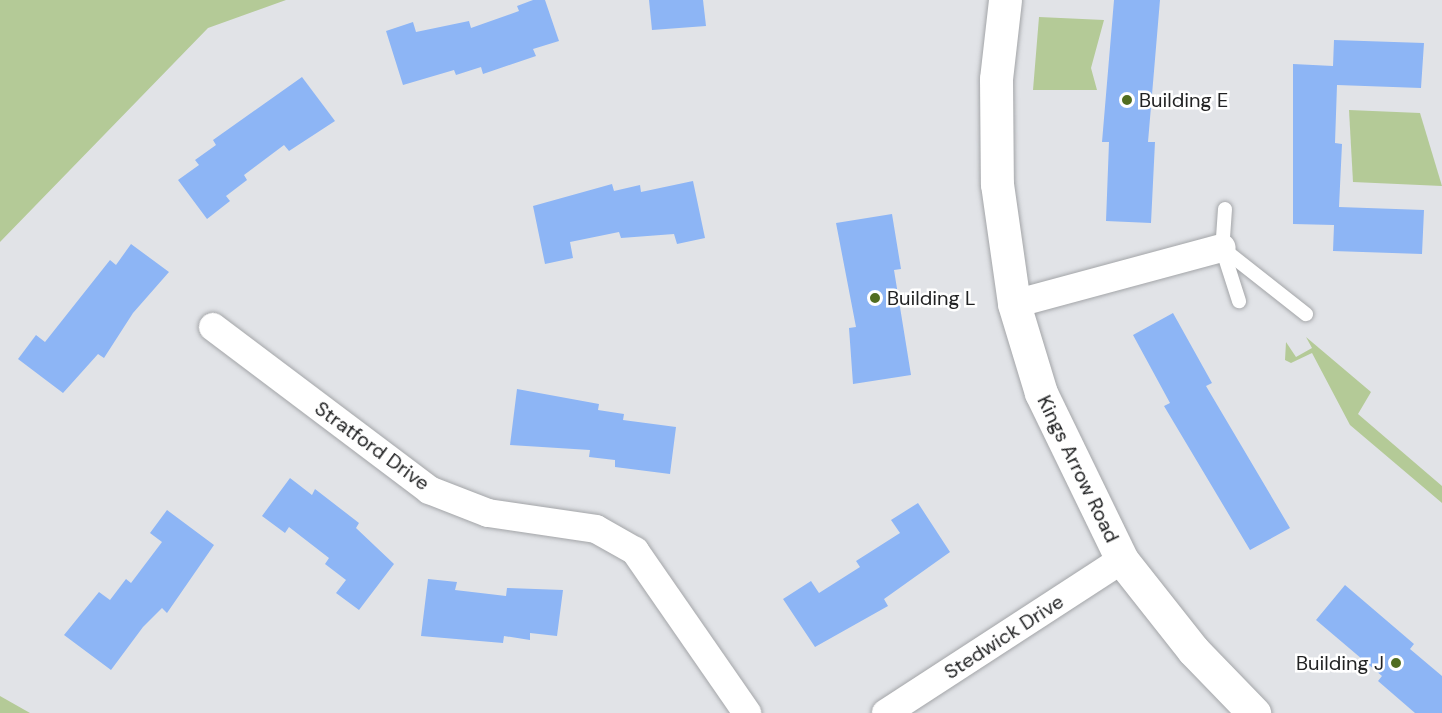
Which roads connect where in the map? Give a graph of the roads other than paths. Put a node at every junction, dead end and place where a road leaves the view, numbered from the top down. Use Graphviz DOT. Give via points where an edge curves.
graph roads {
  1 [pos="1005,0"];
  2 [pos="1225,209"];
  3 [pos="1222,248"];
  4 [pos="1239,301"];
  5 [pos="1014,304"];
  6 [pos="1306,314"];
  7 [pos="213,327"];
  8 [pos="1122,560"];
  9 [pos="747,713"];
  10 [pos="886,713"];
  11 [pos="1254,713"];
  1 -- 5 [label="street, Kings Arrow Road" via="995,129"];
  2 -- 3 [label="lane"];
  3 -- 4 [label="lane"];
  3 -- 5 [label="street"];
  3 -- 6 [label="lane"];
  5 -- 8 [label="street, Kings Arrow Road" via="1062,446"];
  7 -- 9 [label="street, Stratford Drive" via="429,490 488,513 596,529 634,550"];
  8 -- 10 [label="street, Stedwick Drive"];
  8 -- 11 [label="street, Kings Arrow Road" via="1192,650"];
}
